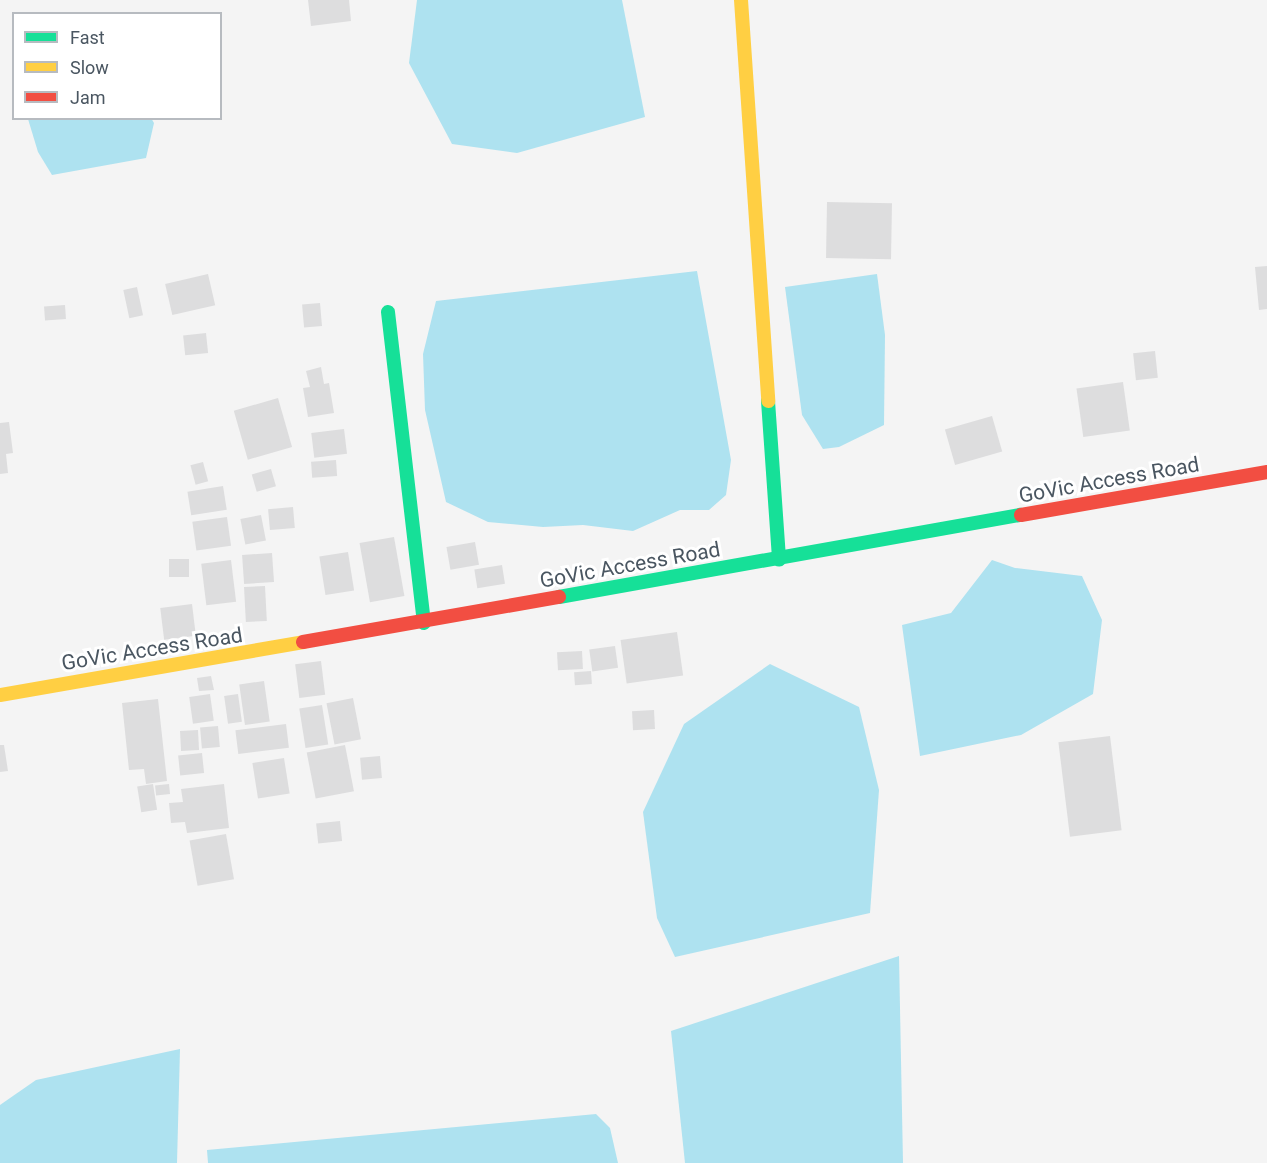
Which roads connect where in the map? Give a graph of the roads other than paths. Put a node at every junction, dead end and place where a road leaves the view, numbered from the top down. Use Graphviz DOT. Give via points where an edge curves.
graph roads {
  1 [pos="741,0"];
  2 [pos="388,312"];
  3 [pos="1267,472"];
  4 [pos="779,560"];
  5 [pos="424,623"];
  6 [pos="0,695"];
  1 -- 4 [label="main road"];
  2 -- 5 [label="main road"];
  3 -- 4 [label="main road, GoVic Access Road"];
  4 -- 5 [label="main road, GoVic Access Road"];
  5 -- 6 [label="main road, GoVic Access Road"];
}
